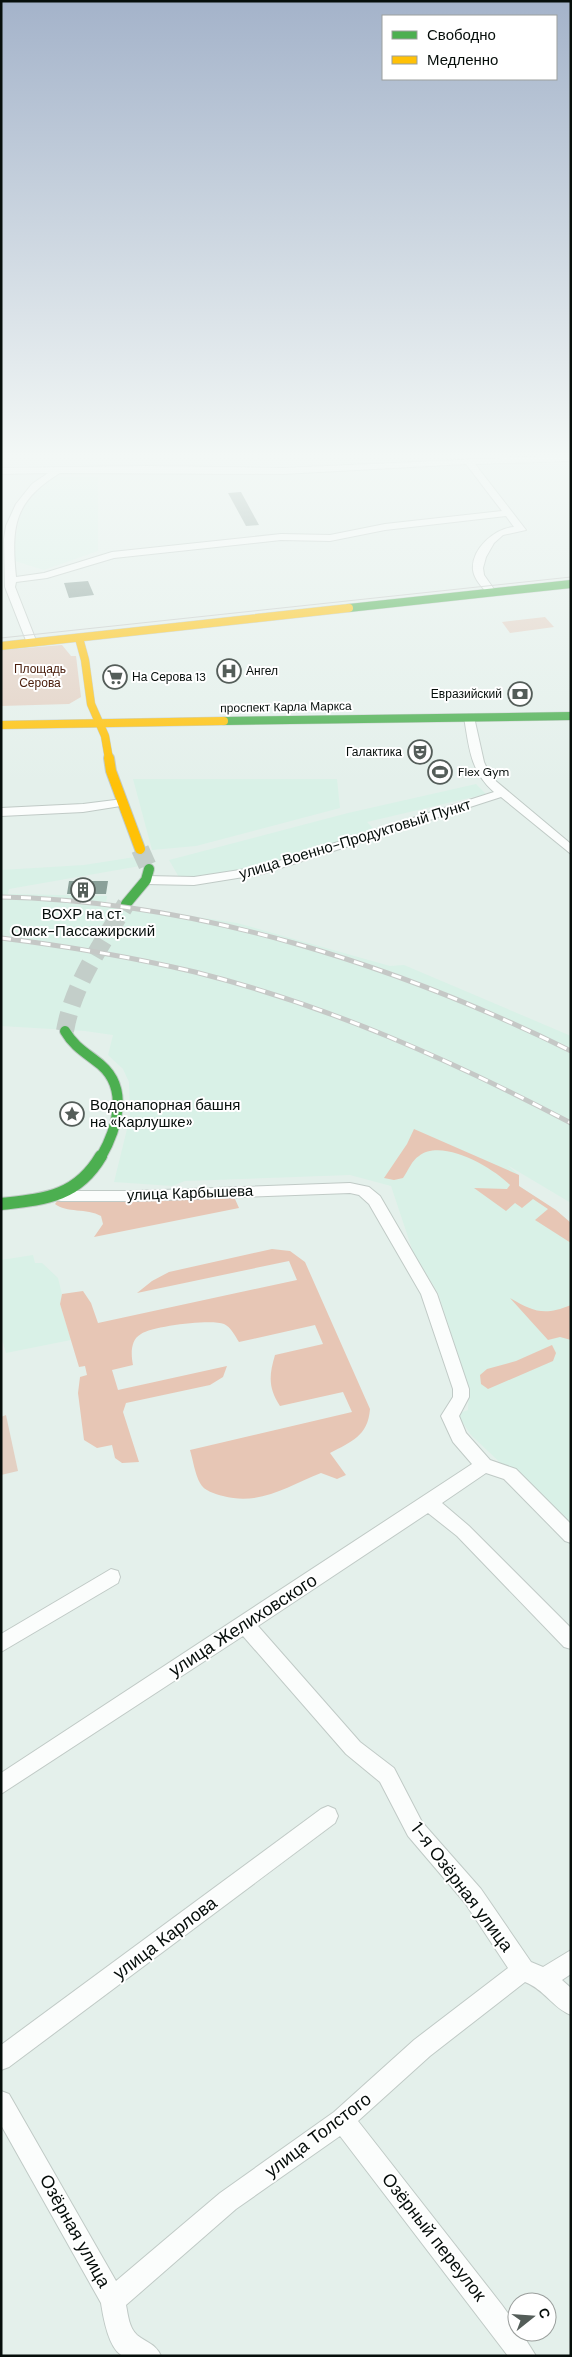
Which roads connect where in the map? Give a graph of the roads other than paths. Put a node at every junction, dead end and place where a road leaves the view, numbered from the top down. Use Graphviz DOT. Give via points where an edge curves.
graph roads {
  1 [pos="10,565"];
  2 [pos="82,565"];
  3 [pos="479,565"];
  4 [pos="12,580"];
  5 [pos="571,584"];
  6 [pos="491,592"];
  7 [pos="79,638"];
  8 [pos="32,643"];
  9 [pos="1,646"];
  10 [pos="571,707"];
  11 [pos="1,716"];
  12 [pos="571,716"];
  13 [pos="469,718"];
  14 [pos="98,719"];
  15 [pos="1,725"];
  16 [pos="503,793"];
  17 [pos="123,803"];
  18 [pos="1,812"];
  19 [pos="140,849"];
  20 [pos="571,850"];
  21 [pos="148,875"];
  22 [pos="126,904"];
  23 [pos="65,1031"];
  24 [pos="61,1196"];
  25 [pos="1,1204"];
  26 [pos="484,1465"];
  27 [pos="429,1504"];
  28 [pos="571,1536"];
  29 [pos="111,1577"];
  30 [pos="245,1624"];
  31 [pos="571,1641"];
  32 [pos="1,1644"];
  33 [pos="1,1785"];
  34 [pos="328,1816"];
  35 [pos="571,1962"];
  36 [pos="523,1970"];
  37 [pos="545,1979"];
  38 [pos="571,2004"];
  39 [pos="1,2059"];
  40 [pos="1,2102"];
  41 [pos="342,2120"];
  42 [pos="113,2300"];
  43 [pos="148,2356"];
  44 [pos="523,2356"];
  1 -- 4 [label="street"];
  2 -- 4 [label="street"];
  3 -- 6 [label="street" via="480,576"];
  4 -- 8 [label="street" via="10,587"];
  5 -- 6 [label="main road"];
  6 -- 7 [label="main road"];
  7 -- 8 [label="main road"];
  7 -- 14 [label="main road" via="91,704"];
  8 -- 9 [label="main road"];
  10 -- 14 [label="main road, проспект Карла Маркса"];
  11 -- 14 [label="main road, проспект Карла Маркса"];
  12 -- 13 [label="main road, проспект Карла Маркса"];
  13 -- 14 [label="main road, проспект Карла Маркса"];
  13 -- 16 [label="street" via="482,772"];
  14 -- 15 [label="main road, проспект Карла Маркса"];
  14 -- 17 [label="main road" via="105,736 110,771"];
  16 -- 20 [label="street"];
  16 -- 21 [label="street, улица Военно-Продуктовый Пункт" via="262,870 194,882"];
  17 -- 18 [label="street"];
  17 -- 19 [label="main road"];
  21 -- 22 [label="main road"];
  23 -- 24 [label="main road" via="68,1042 111,1076 117,1087 118,1107 106,1150 95,1171 81,1186"];
  24 -- 25 [label="main road, улица Карбышева"];
  24 -- 26 [label="street, улица Карбышева" via="350,1188 364,1191 375,1200 429,1294 461,1389 461,1398 450,1416 459,1437"];
  26 -- 27 [label="street, улица Желиховского"];
  26 -- 28 [label="street" via="510,1474"];
  27 -- 30 [label="street, улица Желиховского"];
  27 -- 31 [label="street" via="463,1531"];
  29 -- 32 [label="street"];
  30 -- 33 [label="street, улица Желиховского"];
  30 -- 36 [label="street, 1-я Озёрная улица" via="353,1748 387,1775 415,1829 473,1896"];
  34 -- 39 [label="street, улица Карлова"];
  35 -- 37 [label="street"];
  36 -- 37 [label="street"];
  36 -- 41 [label="street, улица Толстого" via="422,2048"];
  37 -- 38 [label="street"];
  40 -- 42 [label="street, Озёрная улица"];
  41 -- 42 [label="street, улица Толстого" via="228,2201"];
  41 -- 44 [label="street, Озёрный переулок"];
  42 -- 43 [label="street, Озёрная улица" via="117,2325 128,2343"];
}
